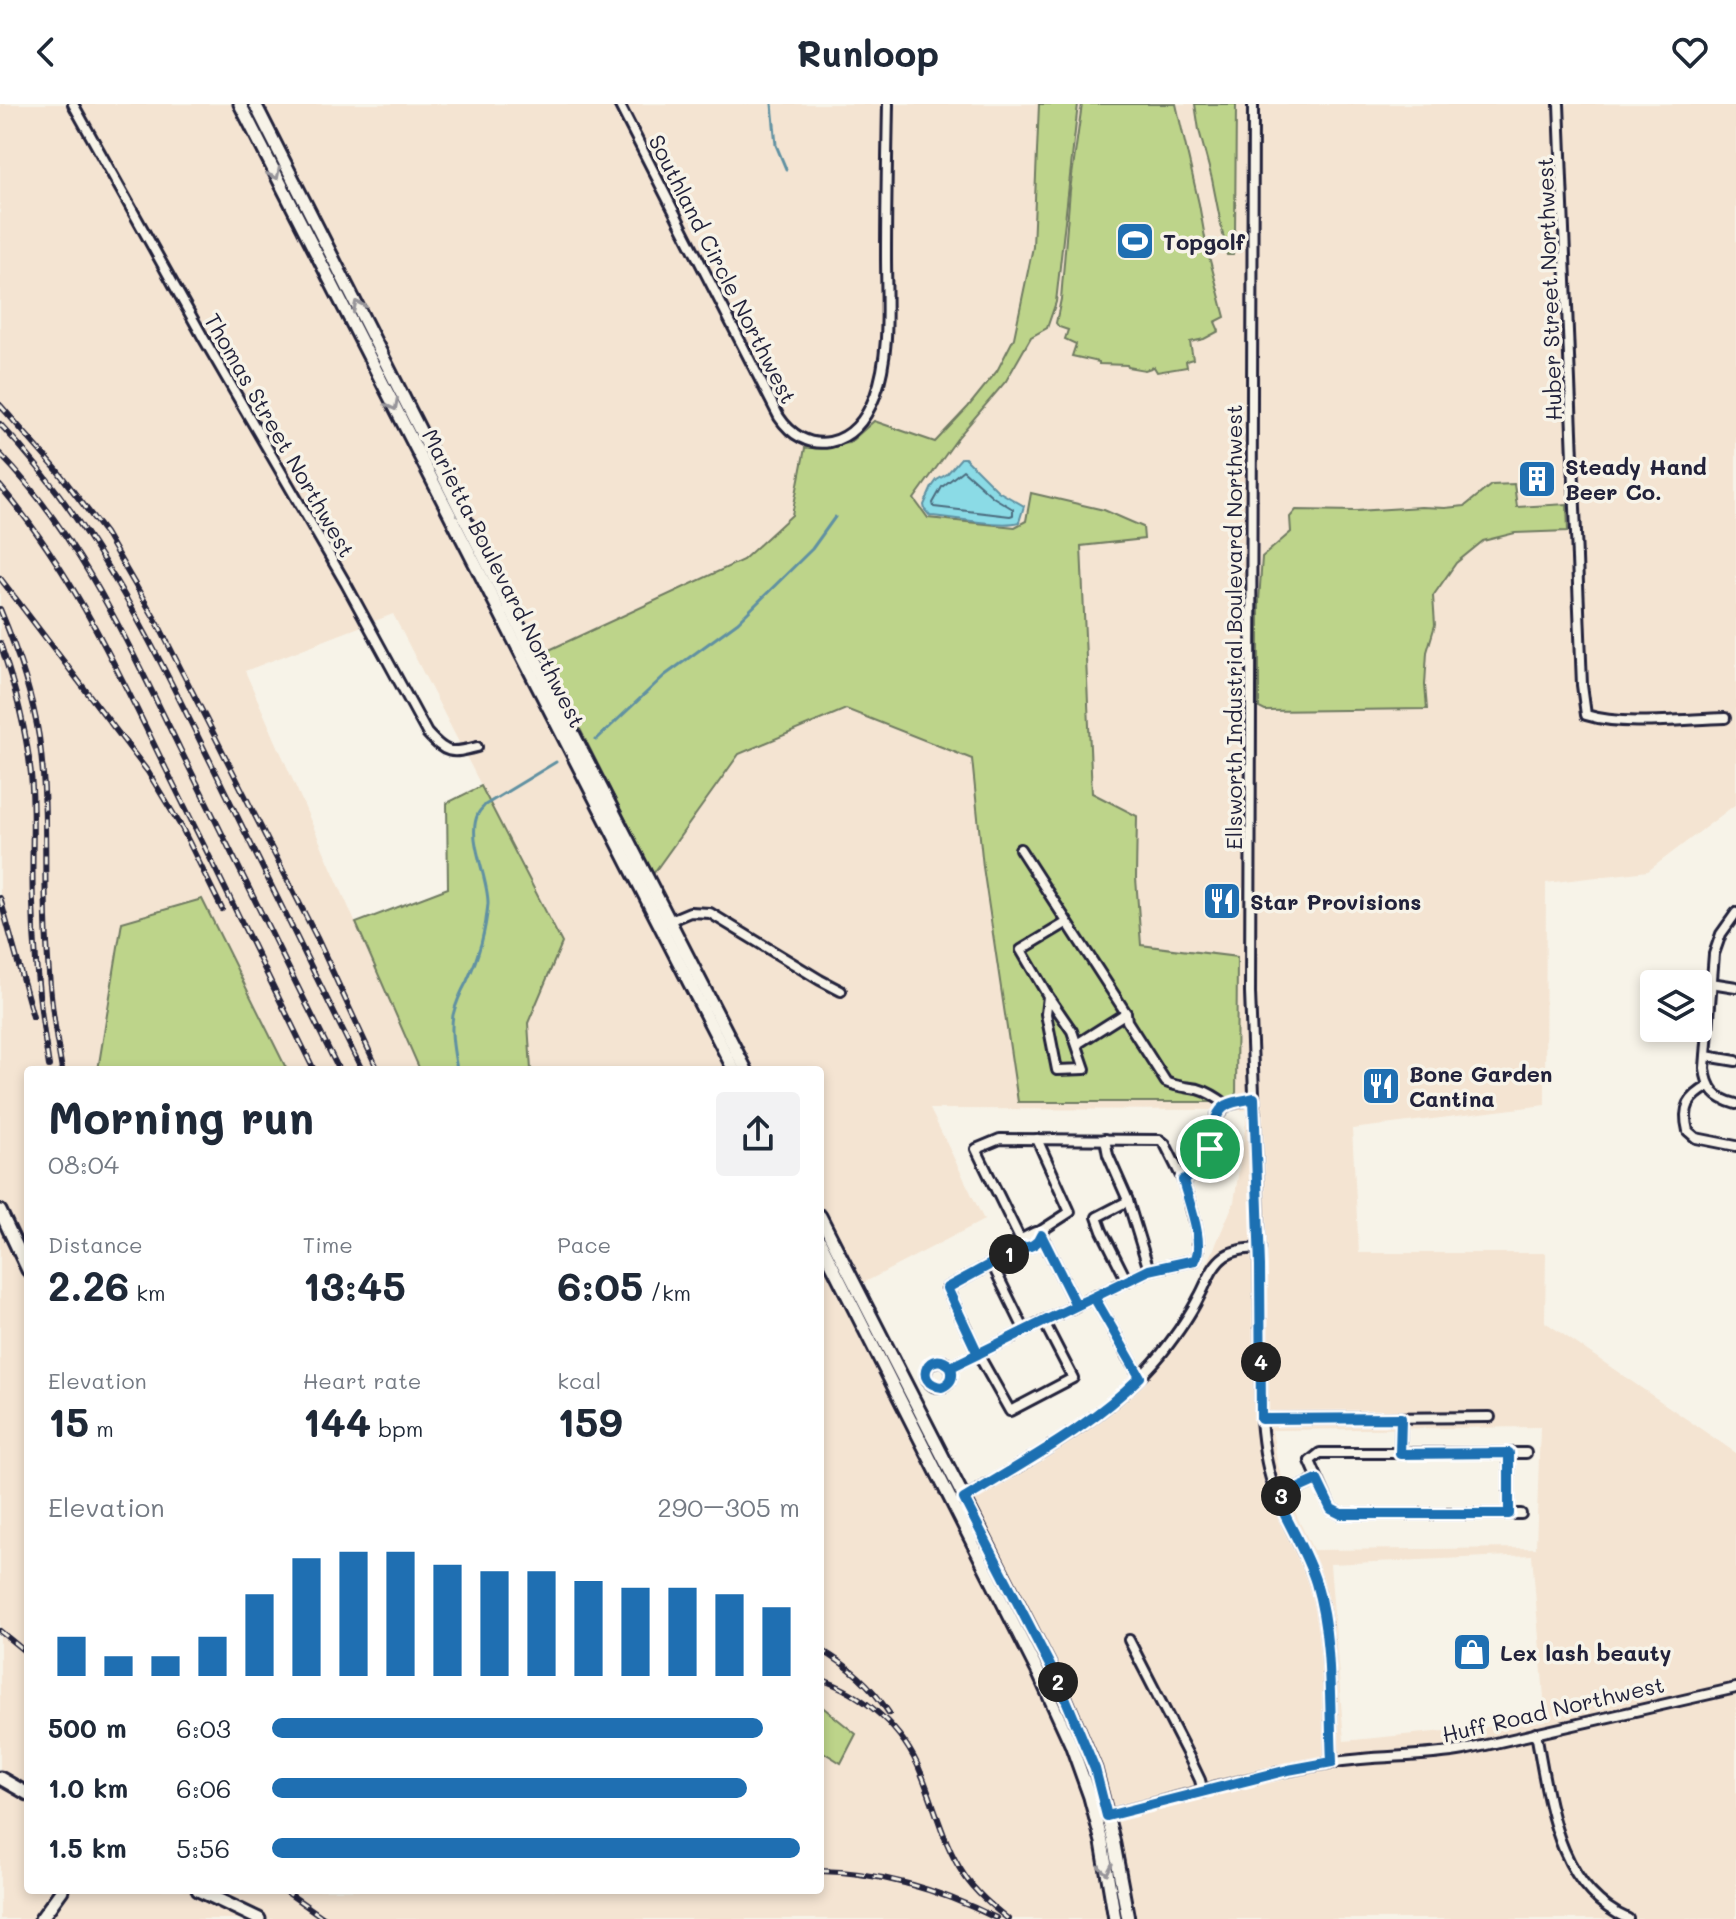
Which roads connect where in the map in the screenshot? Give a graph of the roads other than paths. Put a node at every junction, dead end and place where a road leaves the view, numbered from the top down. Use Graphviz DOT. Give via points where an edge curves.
graph roads {
  1 [pos="73,104"];
  2 [pos="240,104"];
  3 [pos="255,104"];
  4 [pos="619,104"];
  5 [pos="888,104"];
  6 [pos="1253,104"];
  7 [pos="1559,104"];
  8 [pos="1725,718"];
  9 [pos="477,747"];
  10 [pos="1020,849"];
  11 [pos="1736,913"];
  12 [pos="664,923"];
  13 [pos="1066,923"];
  14 [pos="1712,973"];
  15 [pos="1712,983"];
  16 [pos="1736,987"];
  17 [pos="841,991"];
  18 [pos="1048,996"];
  19 [pos="1126,1013"];
  20 [pos="1707,1042"];
  21 [pos="1077,1044"];
  22 [pos="1706,1056"];
  23 [pos="1736,1061"];
  24 [pos="732,1066"];
  25 [pos="744,1066"];
  26 [pos="1709,1086"];
  27 [pos="1254,1098"];
  28 [pos="1736,1104"];
  29 [pos="1227,1105"];
  30 [pos="1037,1139"];
  31 [pos="1105,1139"];
  32 [pos="1736,1146"];
  33 [pos="1183,1180"];
  34 [pos="1128,1201"];
  35 [pos="0,1211"];
  36 [pos="824,1224"];
  37 [pos="1040,1234"];
  38 [pos="1022,1244"];
  39 [pos="1260,1248"];
  40 [pos="824,1249"];
  41 [pos="24,1262"];
  42 [pos="992,1264"];
  43 [pos="1149,1270"];
  44 [pos="1127,1281"];
  45 [pos="1094,1297"];
  46 [pos="1076,1305"];
  47 [pos="1044,1322"];
  48 [pos="1025,1331"];
  49 [pos="978,1354"];
  50 [pos="951,1367"];
  51 [pos="1140,1377"];
  52 [pos="929,1382"];
  53 [pos="909,1392"];
  54 [pos="1490,1417"];
  55 [pos="1401,1418"];
  56 [pos="1261,1419"];
  57 [pos="1509,1453"];
  58 [pos="1526,1453"];
  59 [pos="1400,1454"];
  60 [pos="1317,1480"];
  61 [pos="1277,1498"];
  62 [pos="959,1502"];
  63 [pos="1509,1514"];
  64 [pos="1521,1514"];
  65 [pos="1129,1640"];
  66 [pos="1736,1688"];
  67 [pos="1536,1733"];
  68 [pos="1332,1762"];
  69 [pos="0,1778"];
  70 [pos="24,1792"];
  71 [pos="1203,1792"];
  72 [pos="1102,1817"];
  73 [pos="59,1894"];
  74 [pos="206,1894"];
  75 [pos="41,1919"];
  76 [pos="259,1919"];
  77 [pos="1115,1919"];
  78 [pos="1128,1919"];
  79 [pos="1628,1919"];
  1 -- 9 [label="street, Thomas Street Northwest" via="427,733 451,752"];
  2 -- 12 [label="main road, Marietta Boulevard Northwest, one-way"];
  12 -- 3 [label="main road, one-way"];
  4 -- 5 [label="street, Southland Circle Northwest" via="779,417 796,435 830,442 853,431 866,416 880,376 886,314"];
  6 -- 27 [label="street, Ellsworth Industrial Boulevard Northwest"];
  7 -- 8 [label="street, Huber Street Northwest" via="1586,715 1628,721"];
  10 -- 13 [label="street"];
  11 -- 14 [label="street" via="1718,941"];
  12 -- 17 [label="street" via="690,912 710,913"];
  12 -- 24 [label="main road, Marietta Boulevard Northwest"];
  12 -- 25 [label="main road"];
  13 -- 18 [label="street" via="1021,950"];
  13 -- 19 [label="street"];
  15 -- 16 [label="street"];
  18 -- 21 [label="street"];
  18 -- 21 [label="street" via="1046,1014 1057,1070 1085,1069"];
  19 -- 21 [label="street"];
  19 -- 29 [label="street" via="1166,1082 1211,1093"];
  20 -- 22 [label="street"];
  22 -- 23 [label="street"];
  22 -- 26 [label="street"];
  26 -- 28 [label="street" via="1718,1098"];
  26 -- 32 [label="street" via="1689,1101 1688,1131 1696,1138"];
  27 -- 29 [label="street"];
  27 -- 39 [label="street, Ellsworth Industrial Boulevard Northwest"];
  29 -- 33 [label="street" via="1216,1117 1206,1162"];
  30 -- 31 [label="street"];
  30 -- 37 [label="street" via="1070,1212"];
  30 -- 38 [label="street" via="1000,1139 976,1149"];
  31 -- 33 [label="street" via="1160,1140"];
  31 -- 34 [label="street"];
  33 -- 43 [label="street" via="1199,1253 1195,1260"];
  34 -- 43 [label="street"];
  34 -- 44 [label="street" via="1097,1217"];
  35 -- 41 [label="main road"];
  36 -- 53 [label="main road"];
  37 -- 38 [label="street" via="1031,1233"];
  37 -- 46 [label="street"];
  38 -- 42 [label="street"];
  39 -- 51 [label="street" via="1240,1249 1222,1258 1178,1333"];
  39 -- 56 [label="street, Ellsworth Industrial Boulevard Northwest"];
  40 -- 62 [label="main road"];
  42 -- 48 [label="street"];
  42 -- 49 [label="street" via="947,1288"];
  43 -- 44 [label="street"];
  44 -- 45 [label="street"];
  45 -- 46 [label="street"];
  45 -- 51 [label="street"];
  46 -- 47 [label="street"];
  47 -- 48 [label="street"];
  47 -- 49 [label="street" via="1073,1378 1010,1411"];
  48 -- 49 [label="street"];
  49 -- 50 [label="street"];
  50 -- 52 [label="street" via="948,1384"];
  50 -- 52 [label="street" via="931,1362 926,1369"];
  51 -- 62 [label="street" via="1098,1415"];
  52 -- 53 [label="street"];
  53 -- 62 [label="main road"];
  54 -- 55 [label="street"];
  55 -- 56 [label="street"];
  55 -- 59 [label="street"];
  56 -- 61 [label="street, Ellsworth Industrial Boulevard Northwest"];
  57 -- 58 [label="street"];
  57 -- 59 [label="street"];
  57 -- 63 [label="street"];
  59 -- 60 [label="street" via="1320,1453 1310,1461"];
  60 -- 61 [label="street"];
  60 -- 63 [label="street" via="1331,1509 1341,1514"];
  61 -- 68 [label="street, Ellsworth Industrial Boulevard Northwest" via="1321,1604"];
  62 -- 72 [label="main road" via="1059,1683 1095,1769"];
  63 -- 64 [label="street"];
  65 -- 71 [label="street"];
  66 -- 67 [label="street, Huff Road Northwest"];
  67 -- 68 [label="street, Huff Road Northwest" via="1448,1753"];
  67 -- 79 [label="street" via="1557,1833 1569,1864 1603,1904"];
  68 -- 71 [label="street, Huff Road Northwest"];
  69 -- 70 [label="main road"];
  71 -- 72 [label="street, Huff Road Northwest"];
  72 -- 77 [label="main road, one-way"];
  72 -- 78 [label="main road"];
  73 -- 75 [label="main road"];
  74 -- 76 [label="main road"];
}
